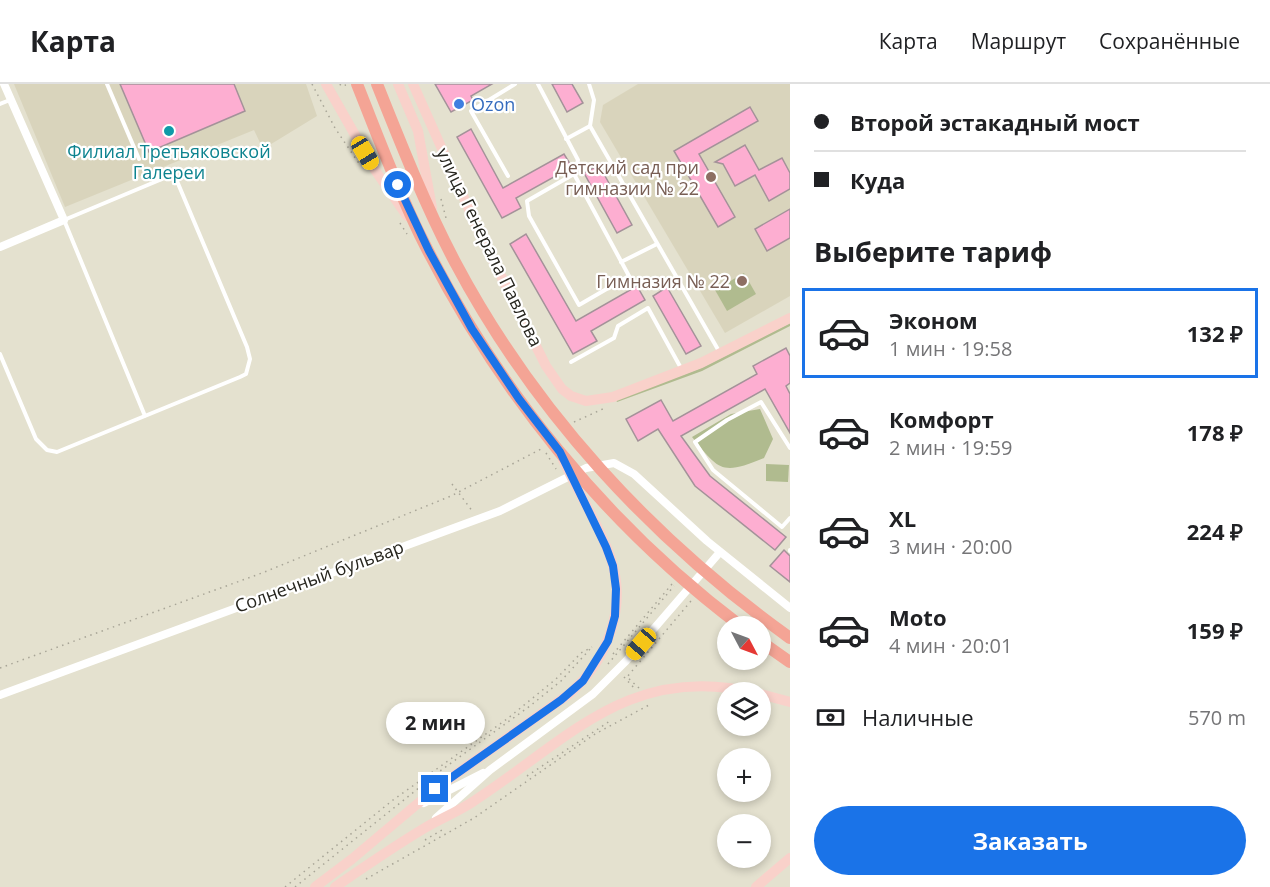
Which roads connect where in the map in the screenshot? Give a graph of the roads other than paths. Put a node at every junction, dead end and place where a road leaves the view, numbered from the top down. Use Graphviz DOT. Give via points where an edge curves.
graph roads {
  1 [pos="4,84"];
  2 [pos="106,84"];
  3 [pos="326,84"];
  4 [pos="357,84"];
  5 [pos="377,84"];
  6 [pos="398,84"];
  7 [pos="413,84"];
  8 [pos="515,84"];
  9 [pos="538,84"];
  10 [pos="589,84"];
  11 [pos="11,100"];
  12 [pos="0,104"];
  13 [pos="590,126"];
  14 [pos="566,139"];
  15 [pos="139,159"];
  16 [pos="574,174"];
  17 [pos="508,176"];
  18 [pos="64,220"];
  19 [pos="434,220"];
  20 [pos="420,233"];
  21 [pos="658,244"];
  22 [pos="0,247"];
  23 [pos="621,262"];
  24 [pos="790,318"];
  25 [pos="0,354"];
  26 [pos="720,354"];
  27 [pos="571,362"];
  28 [pos="682,371"];
  29 [pos="145,416"];
  30 [pos="790,448"];
  31 [pos="560,452"];
  32 [pos="790,518"];
  33 [pos="720,552"];
  34 [pos="790,607"];
  35 [pos="729,616"];
  36 [pos="790,638"];
  37 [pos="771,649"];
  38 [pos="790,662"];
  39 [pos="717,688"];
  40 [pos="0,695"];
  41 [pos="771,697"];
  42 [pos="790,702"];
  43 [pos="490,770"];
  44 [pos="411,810"];
  45 [pos="423,829"];
  46 [pos="790,858"];
  47 [pos="315,887"];
  48 [pos="335,887"];
  49 [pos="756,887"];
  1 -- 11 [label="street"];
  2 -- 15 [label="lane"];
  3 -- 20 [label="main road" via="375,170"];
  4 -- 20 [label="main road"];
  5 -- 19 [label="main road"];
  6 -- 19 [label="main road" via="418,131"];
  7 -- 28 [label="main road, улица Генерала Павлова" via="480,234 546,366 562,389 580,400 613,397"];
  8 -- 17 [label="lane" via="471,111"];
  9 -- 14 [label="lane"];
  10 -- 13 [label="lane" via="594,100"];
  11 -- 12 [label="lane"];
  11 -- 18 [label="street"];
  13 -- 14 [label="lane"];
  13 -- 21 [label="lane"];
  14 -- 16 [label="lane" via="578,160"];
  16 -- 23 [label="lane"];
  16 -- 23 [label="lane" via="527,201 528,216 579,305 629,276"];
  18 -- 22 [label="street"];
  18 -- 29 [label="lane"];
  18 -- 29 [label="lane" via="174,174 247,347 250,359 246,374"];
  19 -- 36 [label="main road" via="496,332 580,447 681,551"];
  20 -- 31 [label="main road" via="482,345"];
  21 -- 23 [label="lane"];
  21 -- 26 [label="lane"];
  24 -- 26 [label="main road"];
  25 -- 29 [label="lane" via="36,439 47,450 57,452"];
  26 -- 28 [label="main road"];
  27 -- 28 [label="lane" via="614,338 618,326 648,308"];
  30 -- 32 [label="lane" via="761,402 695,442 713,470 782,527"];
  31 -- 35 [label="main road" via="608,509 648,548"];
  31 -- 44 [label="main road" via="613,566 616,609 608,641 592,670 569,694"];
  33 -- 34 [label="street"];
  33 -- 40 [label="street, Солнечный бульвар" via="634,474 614,464 599,464 476,520"];
  33 -- 43 [label="street" via="593,694"];
  37 -- 38 [label="main road"];
  39 -- 45 [label="main road" via="662,690 620,703 579,726 471,802"];
  41 -- 42 [label="main road"];
  43 -- 44 [label="street"];
  43 -- 45 [label="street"];
  44 -- 47 [label="main road"];
  45 -- 48 [label="main road"];
  46 -- 49 [label="main road"];
}
